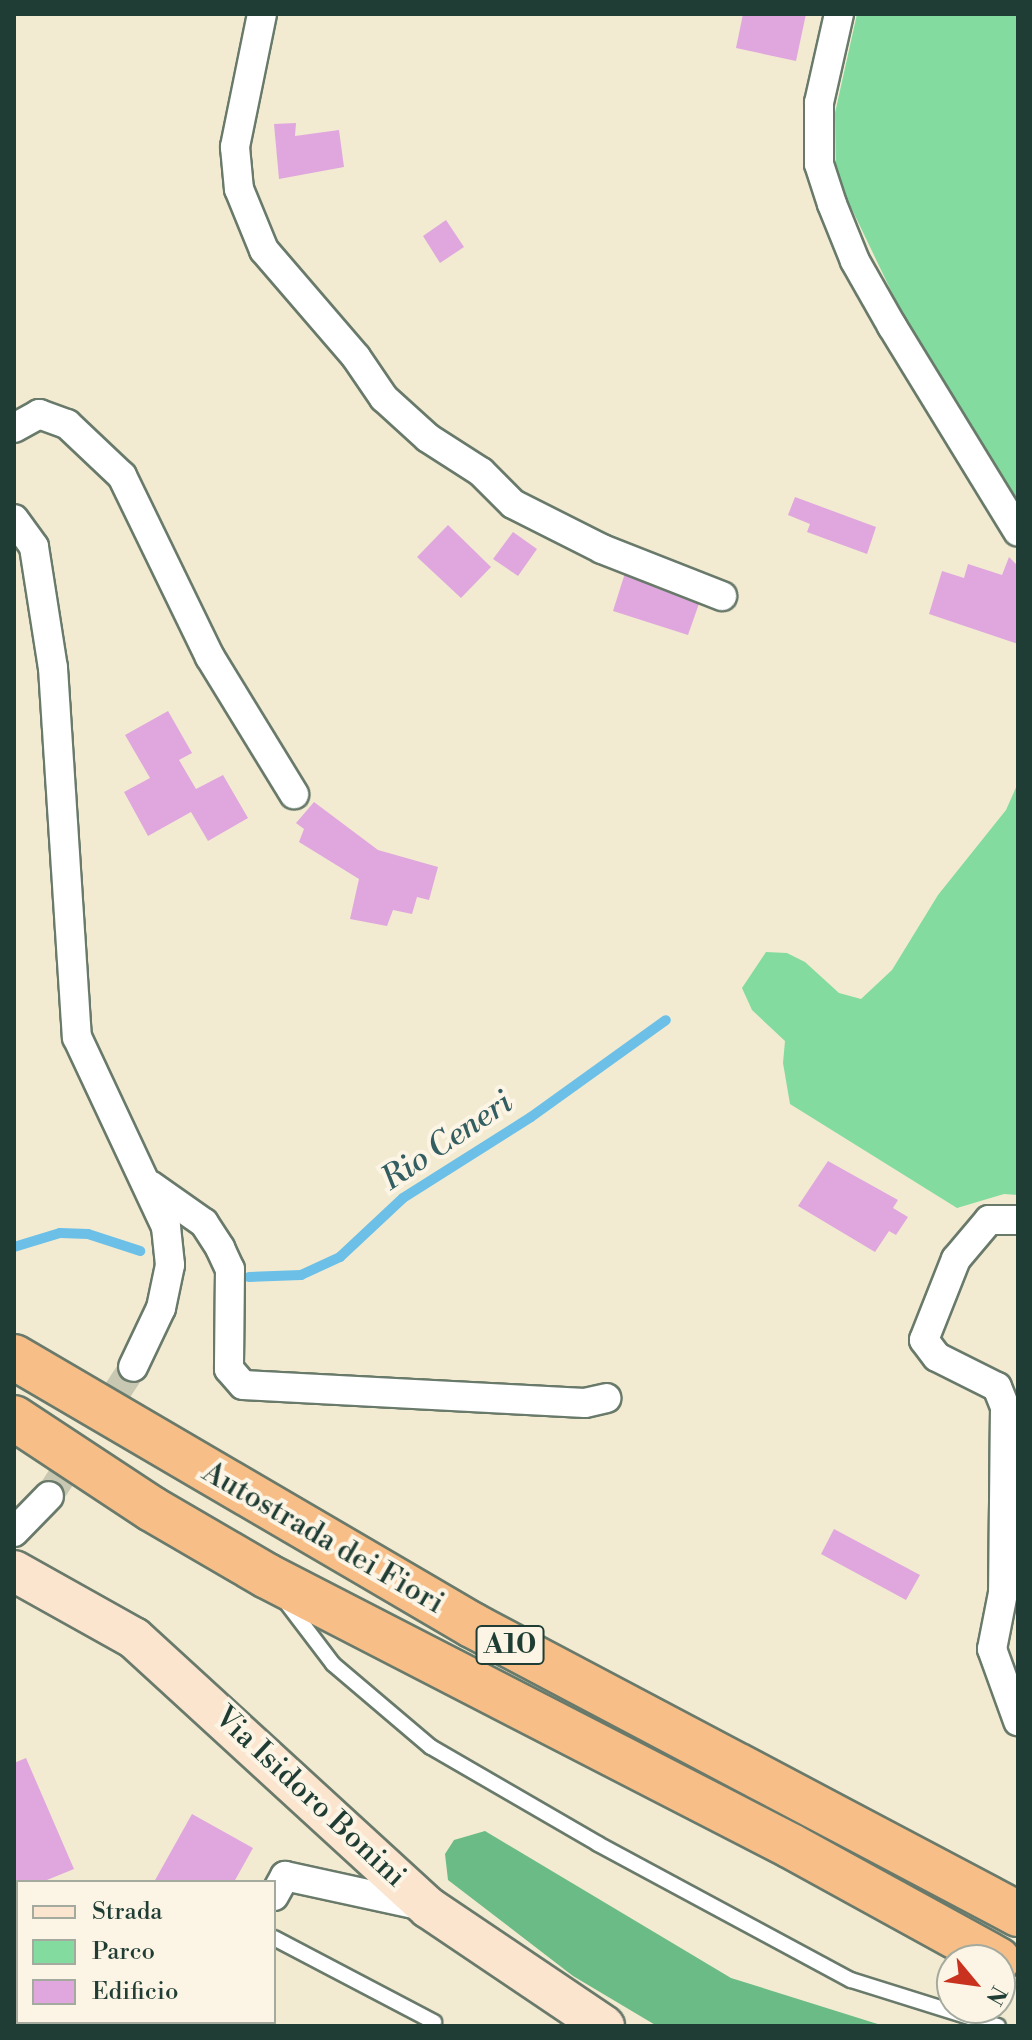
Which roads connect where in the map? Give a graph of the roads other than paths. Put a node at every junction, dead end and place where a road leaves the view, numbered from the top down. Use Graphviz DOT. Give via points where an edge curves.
graph roads {
  1 [pos="262,14"];
  2 [pos="839,14"];
  3 [pos="14,428"];
  4 [pos="14,519"];
  5 [pos="1018,532"];
  6 [pos="722,596"];
  7 [pos="294,794"];
  8 [pos="150,1185"];
  9 [pos="1018,1220"];
  10 [pos="14,1327"];
  11 [pos="14,1357"];
  12 [pos="133,1367"];
  13 [pos="606,1398"];
  14 [pos="14,1418"];
  15 [pos="152,1436"];
  16 [pos="49,1496"];
  17 [pos="14,1532"];
  18 [pos="14,1571"];
  19 [pos="267,1576"];
  20 [pos="1018,1721"];
  21 [pos="276,1892"];
  22 [pos="429,1908"];
  23 [pos="1018,1914"];
  24 [pos="276,1939"];
  25 [pos="970,1944"];
  26 [pos="434,2022"];
  27 [pos="604,2026"];
  28 [pos="998,2026"];
  1 -- 6 [label="street" via="235,147 239,189 264,250 356,357 384,398 428,438 481,472 513,504 602,549"];
  2 -- 5 [label="street" via="819,103 819,164 832,204 884,313"];
  3 -- 7 [label="street" via="39,414 67,424 122,476 210,657"];
  4 -- 8 [label="street" via="34,547 52,653 77,1037"];
  8 -- 12 [label="street" via="166,1227 170,1265 161,1308"];
  8 -- 13 [label="street" via="204,1223 230,1269 229,1369 243,1385 585,1403"];
  9 -- 20 [label="street" via="989,1220 956,1259 924,1340 937,1357 997,1387 1005,1407 1003,1593 992,1649"];
  10 -- 15 [label="highway, A10"];
  11 -- 15 [label="highway, Autostrada dei Fiori / A10"];
  14 -- 19 [label="highway, Autostrada dei Fiori / A10" via="152,1509"];
  15 -- 23 [label="highway, Autostrada dei Fiori / A10" via="292,1524 472,1625"];
  16 -- 17 [label="street"];
  18 -- 22 [label="street, Via Isidoro Bonini" via="134,1638"];
  19 -- 25 [label="highway, Autostrada dei Fiori / A10"];
  19 -- 28 [label="lane" via="333,1664 431,1747 851,1980"];
  21 -- 22 [label="street" via="285,1876"];
  22 -- 27 [label="street, Via Isidoro Bonini"];
  24 -- 26 [label="lane"];
}
